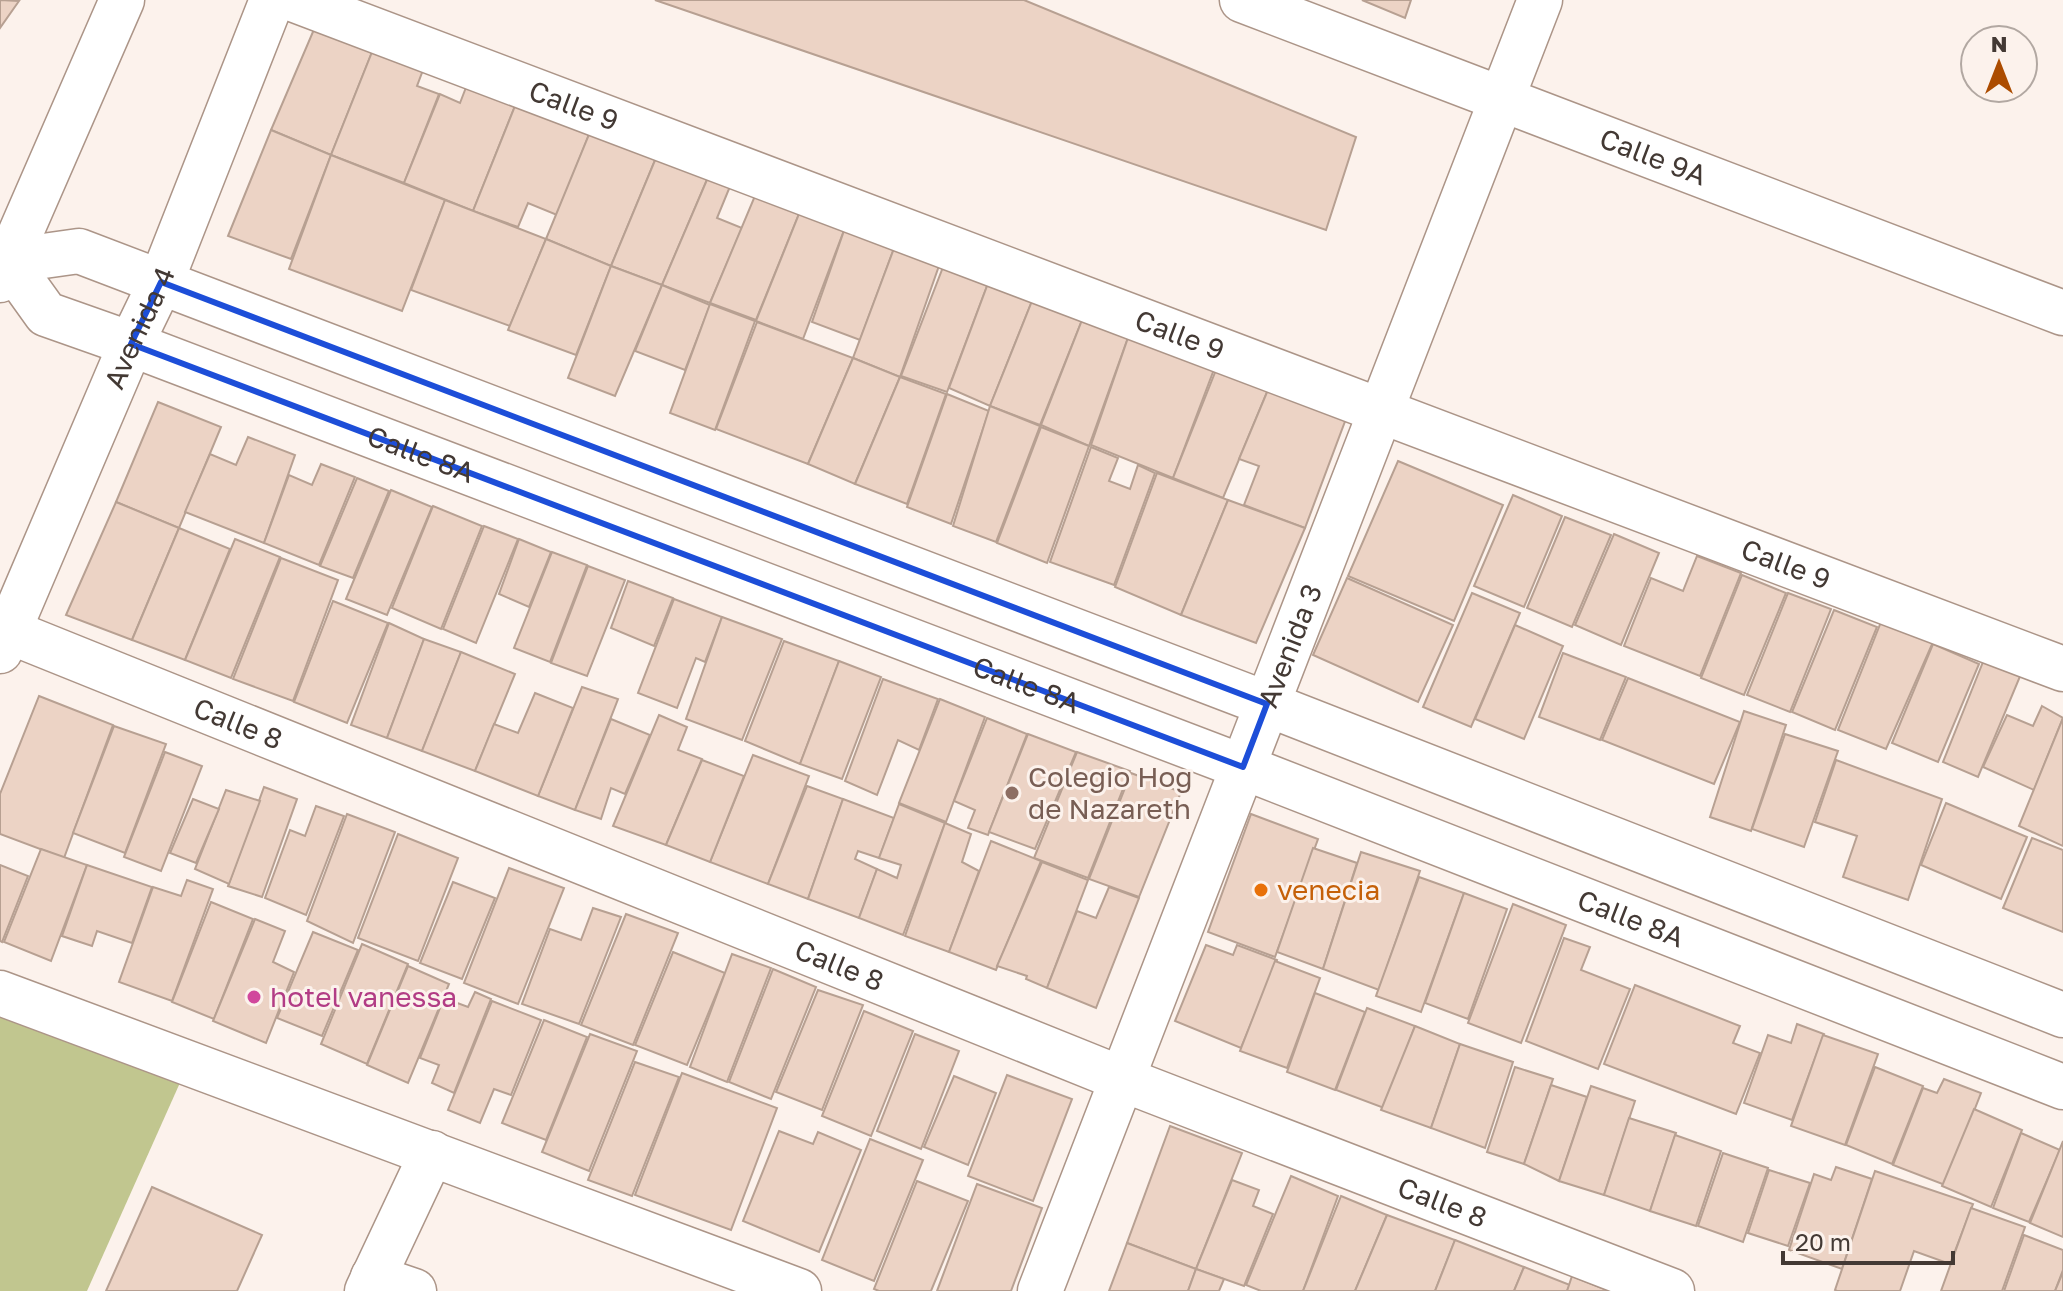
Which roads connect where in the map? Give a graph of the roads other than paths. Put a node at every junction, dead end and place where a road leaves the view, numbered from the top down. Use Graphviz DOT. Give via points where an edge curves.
graph roads {
  1 [pos="122,0"];
  2 [pos="272,0"];
  3 [pos="295,0"];
  4 [pos="1242,0"];
  5 [pos="1540,0"];
  6 [pos="1501,99"];
  7 [pos="3,266"];
  8 [pos="161,282"];
  9 [pos="2063,313"];
  10 [pos="131,344"];
  11 [pos="1380,411"];
  12 [pos="4,641"];
  13 [pos="2063,669"];
  14 [pos="1267,704"];
  15 [pos="1243,767"];
  16 [pos="0,993"];
  17 [pos="2063,1015"];
  18 [pos="1122,1079"];
  19 [pos="2063,1087"];
  20 [pos="432,1153"];
  21 [pos="370,1284"];
  22 [pos="414,1291"];
  23 [pos="799,1291"];
  24 [pos="1040,1291"];
  25 [pos="1672,1291"];
  1 -- 7 [label="street"];
  2 -- 8 [label="street, Avenida 4"];
  3 -- 11 [label="street, Calle 9"];
  4 -- 6 [label="street, Calle 9A"];
  5 -- 6 [label="street, Avenida 3"];
  6 -- 9 [label="street, Calle 9A"];
  6 -- 11 [label="street, Avenida 3"];
  7 -- 8 [label="street" via="79,251"];
  7 -- 10 [label="street, Calle 8A" via="46,314"];
  8 -- 10 [label="street, Avenida 4"];
  8 -- 14 [label="street"];
  10 -- 12 [label="street, Avenida 4"];
  10 -- 15 [label="street, Calle 8A"];
  11 -- 13 [label="street, Calle 9"];
  11 -- 14 [label="street, Avenida 3"];
  12 -- 18 [label="street, Calle 8"];
  14 -- 15 [label="street, Avenida 3"];
  14 -- 17 [label="street"];
  15 -- 18 [label="street, Avenida 3"];
  15 -- 19 [label="street, Calle 8A"];
  16 -- 20 [label="street"];
  18 -- 24 [label="street, Avenida 3"];
  18 -- 25 [label="street, Calle 8"];
  20 -- 21 [label="street"];
  20 -- 23 [label="street"];
  21 -- 22 [label="street"];
}
